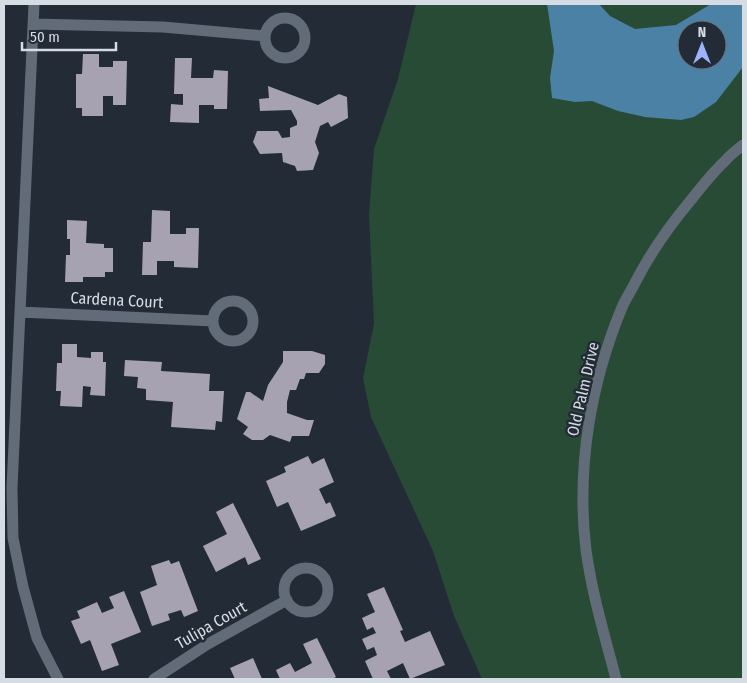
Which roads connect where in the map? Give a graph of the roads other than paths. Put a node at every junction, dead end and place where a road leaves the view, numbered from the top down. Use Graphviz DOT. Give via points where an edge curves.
graph roads {
  1 [pos="34,4"];
  2 [pos="33,24"];
  3 [pos="265,36"];
  4 [pos="743,145"];
  5 [pos="20,312"];
  6 [pos="213,321"];
  7 [pos="286,600"];
  8 [pos="58,679"];
  9 [pos="154,679"];
  10 [pos="616,679"];
  1 -- 2 [label="street"];
  2 -- 3 [label="street" via="162,27"];
  2 -- 5 [label="street"];
  4 -- 10 [label="street, Old Palm Drive" via="726,159 674,220 647,260 624,304 595,394 586,447 583,496 586,549 593,591"];
  5 -- 6 [label="street, Cardena Court"];
  5 -- 8 [label="street" via="12,488 13,538 37,638"];
  7 -- 9 [label="street, Tulipa Court"];
}
